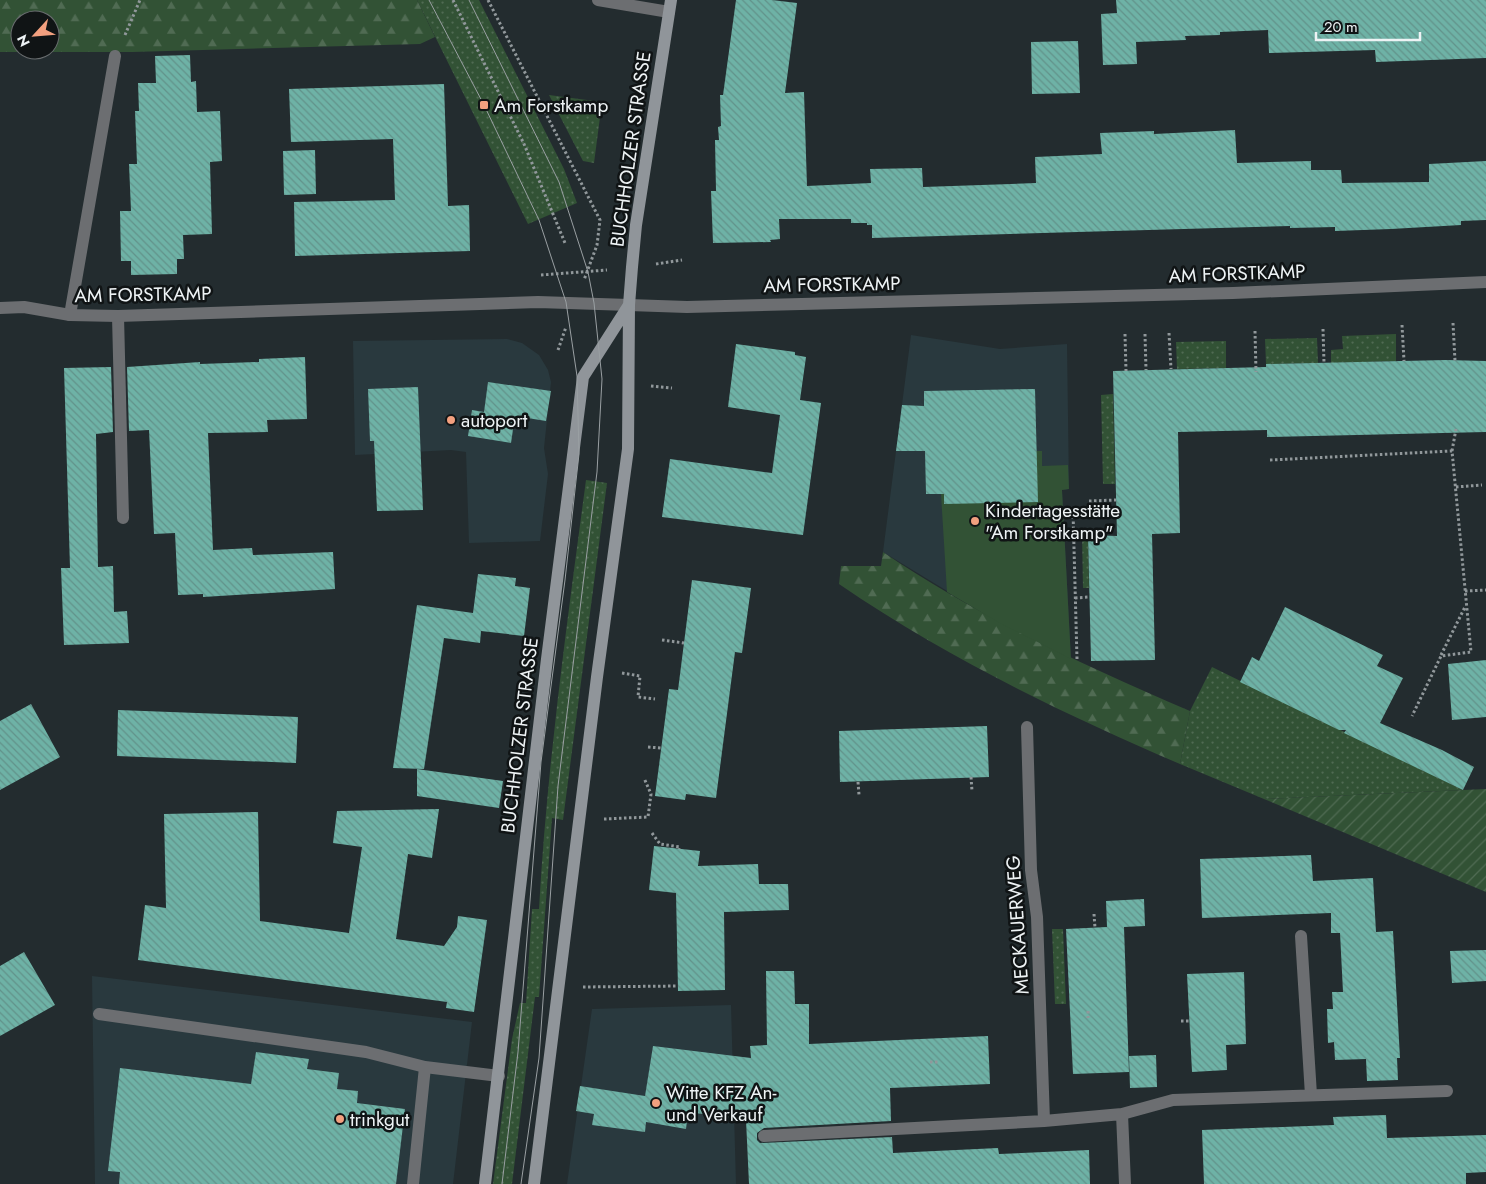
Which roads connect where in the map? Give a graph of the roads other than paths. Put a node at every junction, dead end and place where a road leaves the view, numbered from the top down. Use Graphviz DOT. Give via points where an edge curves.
graph roads {
  1 [pos="598,0"];
  2 [pos="670,6"];
  3 [pos="115,56"];
  4 [pos="1486,282"];
  5 [pos="629,305"];
  6 [pos="0,308"];
  7 [pos="70,315"];
  8 [pos="118,316"];
  9 [pos="123,518"];
  10 [pos="1027,727"];
  11 [pos="1301,936"];
  12 [pos="99,1014"];
  13 [pos="425,1067"];
  14 [pos="499,1076"];
  15 [pos="1447,1091"];
  16 [pos="1311,1094"];
  17 [pos="1122,1114"];
  18 [pos="1044,1121"];
  19 [pos="764,1136"];
  20 [pos="413,1184"];
  21 [pos="485,1184"];
  22 [pos="534,1184"];
  23 [pos="1125,1184"];
  1 -- 2 [label="street"];
  2 -- 5 [label="main road, BUCHHOLZER STRASSE" via="636,225"];
  3 -- 7 [label="street"];
  4 -- 5 [label="street, AM FORSTKAMP" via="1046,298 687,307"];
  5 -- 8 [label="street, AM FORSTKAMP" via="531,302"];
  5 -- 14 [label="main road, BUCHHOLZER STRASSE" via="583,377 516,909"];
  5 -- 22 [label="main road, BUCHHOLZER STRASSE" via="628,449"];
  6 -- 7 [label="street, AM FORSTKAMP" via="24,307"];
  7 -- 8 [label="street, AM FORSTKAMP"];
  8 -- 9 [label="street"];
  10 -- 18 [label="street, MECKAUERWEG"];
  11 -- 16 [label="street"];
  12 -- 13 [label="street" via="366,1052"];
  13 -- 14 [label="street"];
  13 -- 20 [label="street"];
  14 -- 21 [label="main road, BUCHHOLZER STRASSE"];
  15 -- 16 [label="street"];
  16 -- 17 [label="street" via="1173,1100"];
  17 -- 18 [label="street"];
  17 -- 23 [label="street"];
  18 -- 19 [label="street"];
}
